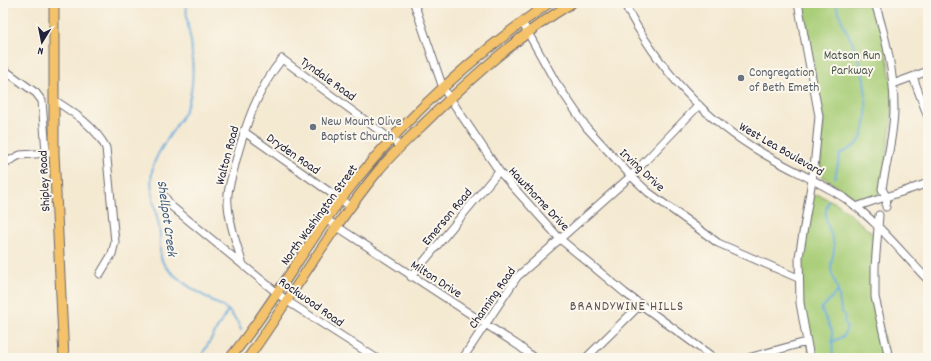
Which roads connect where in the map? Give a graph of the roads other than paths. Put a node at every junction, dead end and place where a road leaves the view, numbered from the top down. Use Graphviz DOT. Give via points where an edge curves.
graph roads {
  1 [pos="54,3"];
  2 [pos="414,3"];
  3 [pos="549,3"];
  4 [pos="572,3"];
  5 [pos="624,3"];
  6 [pos="798,3"];
  7 [pos="875,3"];
  8 [pos="522,22"];
  9 [pos="528,32"];
  10 [pos="282,59"];
  11 [pos="3,69"];
  12 [pos="928,71"];
  13 [pos="913,77"];
  14 [pos="893,84"];
  15 [pos="443,88"];
  16 [pos="451,98"];
  17 [pos="54,100"];
  18 [pos="699,105"];
  19 [pos="928,117"];
  20 [pos="243,131"];
  21 [pos="390,139"];
  22 [pos="400,146"];
  23 [pos="50,152"];
  24 [pos="3,164"];
  25 [pos="499,171"];
  26 [pos="631,176"];
  27 [pos="812,179"];
  28 [pos="928,183"];
  29 [pos="900,194"];
  30 [pos="885,196"];
  31 [pos="165,197"];
  32 [pos="340,200"];
  33 [pos="351,207"];
  34 [pos="856,207"];
  35 [pos="886,208"];
  36 [pos="327,220"];
  37 [pos="876,225"];
  38 [pos="337,227"];
  39 [pos="560,238"];
  40 [pos="243,265"];
  41 [pos="100,274"];
  42 [pos="412,277"];
  43 [pos="798,278"];
  44 [pos="928,280"];
  45 [pos="278,293"];
  46 [pos="287,301"];
  47 [pos="641,304"];
  48 [pos="486,323"];
  49 [pos="806,342"];
  50 [pos="64,358"];
  51 [pos="230,358"];
  52 [pos="248,358"];
  53 [pos="376,358"];
  54 [pos="463,358"];
  55 [pos="534,358"];
  56 [pos="586,358"];
  57 [pos="714,358"];
  58 [pos="748,358"];
  59 [pos="810,358"];
  60 [pos="888,358"];
  1 -- 17 [label="main road, Shipley Road"];
  2 -- 15 [label="street, Hawthorne Drive"];
  3 -- 8 [label="main road, North Washington Street"];
  4 -- 9 [label="main road, North Washington Street"];
  5 -- 18 [label="street, West Lea Boulevard" via="665,70"];
  6 -- 27 [label="street" via="819,116"];
  7 -- 14 [label="street" via="888,43"];
  8 -- 9 [label="street, Irving Drive"];
  8 -- 15 [label="main road, North Washington Street"];
  9 -- 16 [label="main road, North Washington Street"];
  9 -- 26 [label="street, Irving Drive" via="555,81 587,128"];
  10 -- 20 [label="street, Walton Road" via="259,94"];
  10 -- 21 [label="street, Tyndale Road"];
  11 -- 23 [label="street" via="36,93 42,101"];
  12 -- 13 [label="street"];
  13 -- 14 [label="street"];
  13 -- 19 [label="street"];
  14 -- 30 [label="street" via="893,124 882,189"];
  15 -- 16 [label="street, Hawthorne Drive"];
  15 -- 21 [label="main road, North Washington Street"];
  16 -- 22 [label="main road, North Washington Street"];
  16 -- 25 [label="street, Hawthorne Drive"];
  17 -- 23 [label="main road, Shipley Road"];
  17 -- 41 [label="street" via="101,138 106,148 115,242 112,254"];
  18 -- 26 [label="street, Channing Road"];
  18 -- 27 [label="street, West Lea Boulevard" via="747,144"];
  20 -- 32 [label="street, Dryden Road"];
  20 -- 40 [label="street, Walton Road" via="228,194 230,214"];
  21 -- 22 [label="street, Tyndale Road"];
  21 -- 32 [label="main road, North Washington Street"];
  22 -- 33 [label="main road, North Washington Street"];
  23 -- 24 [label="street" via="20,155"];
  23 -- 50 [label="main road, Shipley Road"];
  25 -- 39 [label="street, Hawthorne Drive"];
  25 -- 42 [label="street, Emerson Road"];
  26 -- 39 [label="street, Channing Road"];
  26 -- 43 [label="street, Irving Drive" via="648,192 718,243"];
  27 -- 34 [label="street, West Lea Boulevard"];
  27 -- 43 [label="street" via="800,243"];
  28 -- 29 [label="street"];
  29 -- 30 [label="street"];
  29 -- 35 [label="street"];
  30 -- 34 [label="street"];
  30 -- 35 [label="street"];
  31 -- 40 [label="street, Rockwood Road" via="171,206"];
  32 -- 33 [label="street, Dryden Road"];
  32 -- 36 [label="main road, North Washington Street"];
  33 -- 38 [label="main road, North Washington Street"];
  34 -- 37 [label="street, West Lea Boulevard"];
  35 -- 37 [label="street" via="879,215"];
  36 -- 38 [label="street, Milton Drive"];
  36 -- 45 [label="main road, North Washington Street"];
  37 -- 44 [label="street, West Lea Boulevard"];
  37 -- 60 [label="street" via="875,297"];
  38 -- 42 [label="street, Milton Drive"];
  38 -- 46 [label="main road, North Washington Street"];
  39 -- 47 [label="street, Hawthorne Drive"];
  39 -- 48 [label="street, Channing Road" via="517,277"];
  40 -- 45 [label="street, Rockwood Road"];
  42 -- 48 [label="street, Milton Drive"];
  43 -- 49 [label="street"];
  45 -- 46 [label="street, Rockwood Road"];
  45 -- 51 [label="main road, North Washington Street"];
  46 -- 52 [label="main road, North Washington Street"];
  46 -- 53 [label="street, Rockwood Road"];
  47 -- 56 [label="street"];
  47 -- 57 [label="street, Hawthorne Drive"];
  48 -- 54 [label="street, Channing Road"];
  48 -- 55 [label="street, Milton Drive"];
  49 -- 58 [label="street"];
  49 -- 59 [label="street"];
}
